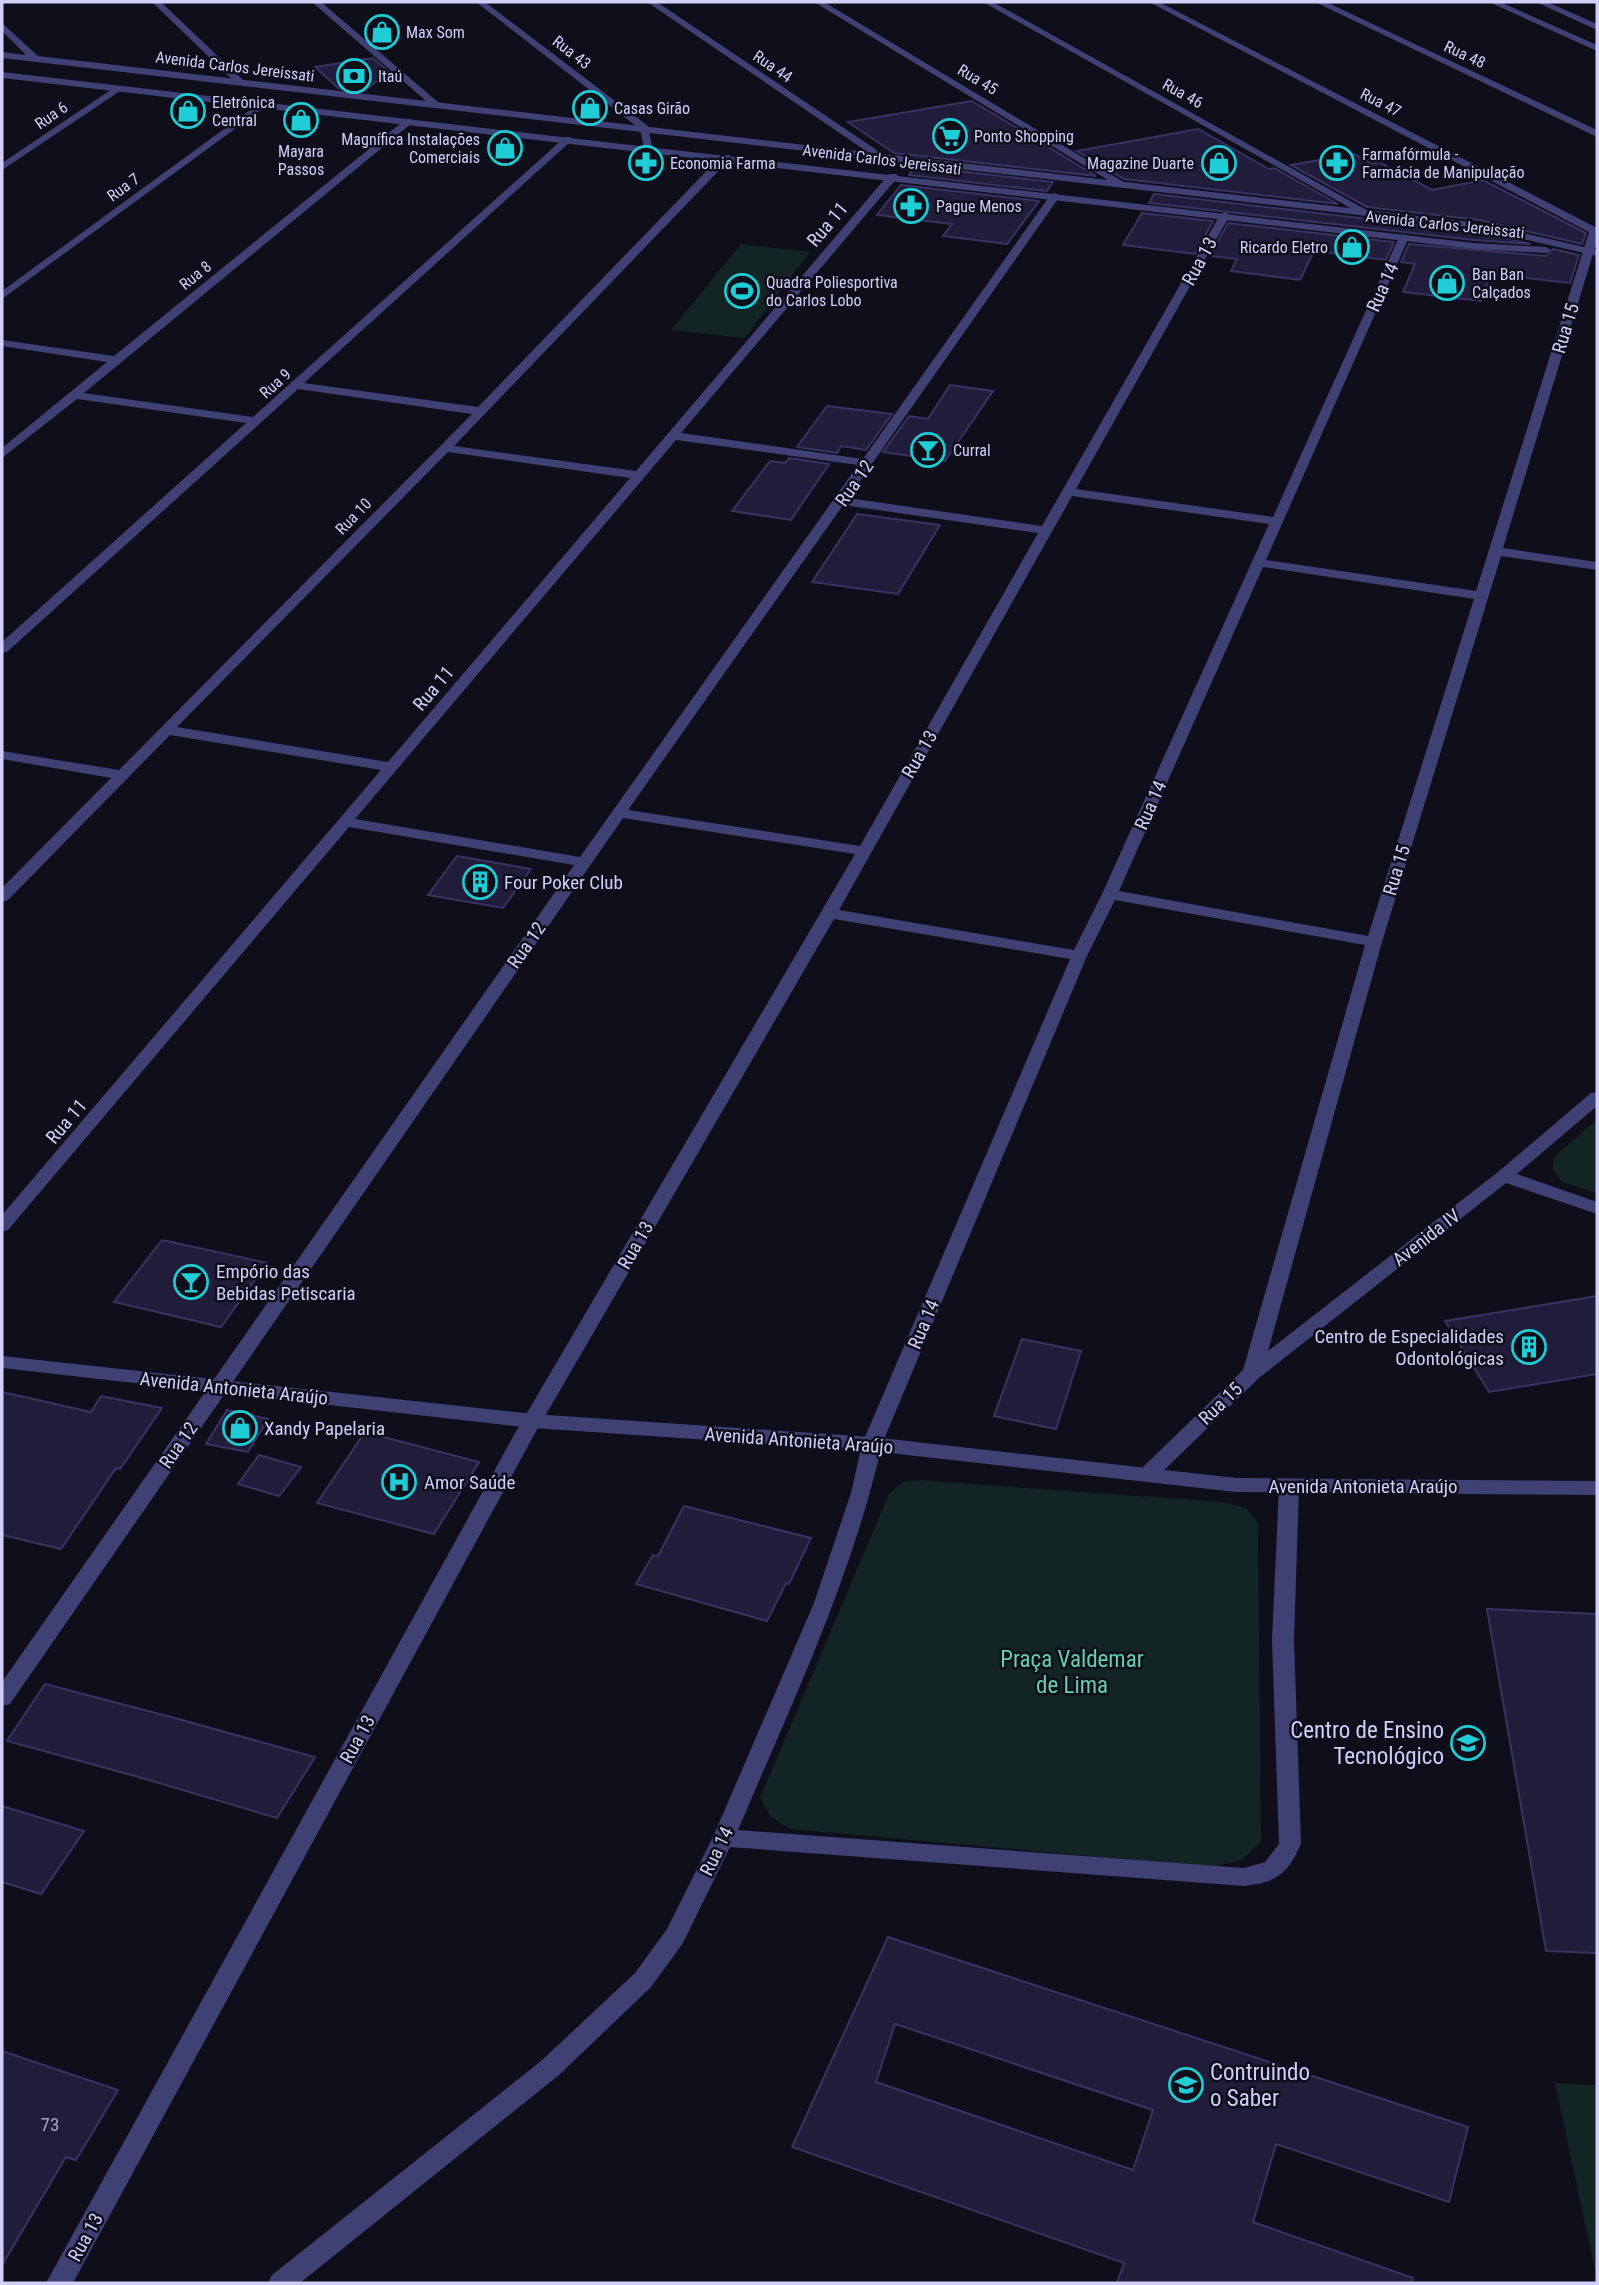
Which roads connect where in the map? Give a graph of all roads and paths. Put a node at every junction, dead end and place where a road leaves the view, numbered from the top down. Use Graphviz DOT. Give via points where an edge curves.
graph roads {
  1 [pos="156,2"];
  2 [pos="316,2"];
  3 [pos="480,2"];
  4 [pos="651,2"];
  5 [pos="818,2"];
  6 [pos="987,2"];
  7 [pos="1153,2"];
  8 [pos="1320,2"];
  9 [pos="1493,2"];
  10 [pos="1540,2"];
  11 [pos="2,26"];
  12 [pos="1597,27"];
  13 [pos="1597,48"];
  14 [pos="2,55"];
  15 [pos="35,59"];
  16 [pos="2,75"];
  17 [pos="242,83"];
  18 [pos="118,89"];
  19 [pos="264,104"];
  20 [pos="436,105"];
  21 [pos="409,121"];
  22 [pos="645,128"];
  23 [pos="1597,134"];
  24 [pos="568,139"];
  25 [pos="649,148"];
  26 [pos="878,155"];
  27 [pos="726,157"];
  28 [pos="2,167"];
  29 [pos="893,176"];
  30 [pos="1122,184"];
  31 [pos="1055,196"];
  32 [pos="1365,212"];
  33 [pos="1225,215"];
  34 [pos="1596,231"];
  35 [pos="1404,237"];
  36 [pos="1593,253"];
  37 [pos="2,296"];
  38 [pos="2,343"];
  39 [pos="117,360"];
  40 [pos="296,385"];
  41 [pos="74,395"];
  42 [pos="479,411"];
  43 [pos="256,421"];
  44 [pos="673,436"];
  45 [pos="445,448"];
  46 [pos="2,454"];
  47 [pos="868,463"];
  48 [pos="639,475"];
  49 [pos="1069,492"];
  50 [pos="841,501"];
  51 [pos="1277,521"];
  52 [pos="1046,530"];
  53 [pos="1495,551"];
  54 [pos="1259,563"];
  55 [pos="1597,566"];
  56 [pos="1481,596"];
  57 [pos="2,649"];
  58 [pos="167,730"];
  59 [pos="2,755"];
  60 [pos="391,767"];
  61 [pos="121,775"];
  62 [pos="620,813"];
  63 [pos="345,822"];
  64 [pos="864,851"];
  65 [pos="584,862"];
  66 [pos="1110,894"];
  67 [pos="2,897"];
  68 [pos="829,912"];
  69 [pos="1374,942"];
  70 [pos="1079,956"];
  71 [pos="1597,1097"];
  72 [pos="1504,1176"];
  73 [pos="1597,1208"];
  74 [pos="2,1226"];
  75 [pos="2,1362"];
  76 [pos="1252,1373"];
  77 [pos="219,1386"];
  78 [pos="533,1420"];
  79 [pos="872,1444"];
  80 [pos="1147,1475"];
  81 [pos="1289,1487"];
  82 [pos="1597,1488"];
  83 [pos="2,1698"];
  84 [pos="724,1838"];
  85 [pos="59,2283"];
  86 [pos="281,2283"];
  1 -- 17 [label="street"];
  2 -- 20 [label="street"];
  3 -- 22 [label="street, Rua 43"];
  4 -- 26 [label="street, Rua 44"];
  5 -- 30 [label="street, Rua 45"];
  6 -- 32 [label="street, Rua 46"];
  7 -- 34 [label="street, Rua 47"];
  8 -- 23 [label="street, Rua 48"];
  9 -- 13 [label="street"];
  10 -- 12 [label="street"];
  11 -- 15 [label="street"];
  14 -- 15 [label="street, Avenida Carlos Jereissati"];
  15 -- 17 [label="street, Avenida Carlos Jereissati"];
  16 -- 18 [label="street, Avenida Carlos Jereissati"];
  17 -- 20 [label="street, Avenida Carlos Jereissati"];
  18 -- 19 [label="street, Avenida Carlos Jereissati"];
  18 -- 28 [label="street, Rua 6"];
  19 -- 21 [label="street, Avenida Carlos Jereissati"];
  19 -- 37 [label="street, Rua 7"];
  20 -- 22 [label="street, Avenida Carlos Jereissati"];
  21 -- 24 [label="street, Avenida Carlos Jereissati"];
  21 -- 39 [label="street, Rua 8"];
  22 -- 25 [label="street"];
  22 -- 26 [label="street, Avenida Carlos Jereissati"];
  24 -- 25 [label="street, Avenida Carlos Jereissati"];
  24 -- 40 [label="street, Rua 9"];
  25 -- 27 [label="street, Avenida Carlos Jereissati"];
  26 -- 30 [label="street, Avenida Carlos Jereissati"];
  27 -- 29 [label="street, Avenida Carlos Jereissati"];
  27 -- 42 [label="street, Rua 10"];
  29 -- 31 [label="street, Avenida Carlos Jereissati"];
  29 -- 44 [label="street, Rua 11"];
  30 -- 32 [label="street, Avenida Carlos Jereissati"];
  31 -- 33 [label="street, Avenida Carlos Jereissati"];
  31 -- 47 [label="street, Rua 12"];
  32 -- 36 [label="street, Avenida Carlos Jereissati" via="1479,226"];
  33 -- 35 [label="street, Avenida Carlos Jereissati"];
  33 -- 49 [label="street, Rua 13"];
  34 -- 36 [label="street, Rua 15"];
  35 -- 36 [label="street, Avenida Carlos Jereissati"];
  35 -- 51 [label="street, Rua 14"];
  36 -- 53 [label="street, Rua 15"];
  38 -- 39 [label="street"];
  39 -- 41 [label="street, Rua 8"];
  40 -- 42 [label="street"];
  40 -- 43 [label="street, Rua 9"];
  41 -- 43 [label="street"];
  41 -- 46 [label="street, Rua 8"];
  42 -- 45 [label="street, Rua 10"];
  43 -- 57 [label="street, Rua 9"];
  44 -- 47 [label="street"];
  44 -- 48 [label="street, Rua 11"];
  45 -- 48 [label="street"];
  45 -- 58 [label="street, Rua 10"];
  47 -- 50 [label="street, Rua 12"];
  48 -- 60 [label="street, Rua 11"];
  49 -- 51 [label="street"];
  49 -- 52 [label="street, Rua 13"];
  50 -- 52 [label="street"];
  50 -- 62 [label="street, Rua 12"];
  51 -- 54 [label="street, Rua 14"];
  52 -- 64 [label="street, Rua 13"];
  53 -- 55 [label="street"];
  53 -- 56 [label="street, Rua 15"];
  54 -- 56 [label="street"];
  54 -- 66 [label="street, Rua 14"];
  56 -- 69 [label="street, Rua 15"];
  58 -- 60 [label="street"];
  58 -- 61 [label="street, Rua 10"];
  59 -- 61 [label="street"];
  60 -- 63 [label="street, Rua 11"];
  61 -- 67 [label="street, Rua 10"];
  62 -- 64 [label="street"];
  62 -- 65 [label="street, Rua 12"];
  63 -- 65 [label="street"];
  63 -- 74 [label="street, Rua 11"];
  64 -- 68 [label="street, Rua 13"];
  65 -- 77 [label="street, Rua 12"];
  66 -- 69 [label="street"];
  66 -- 70 [label="street, Rua 14"];
  68 -- 70 [label="street"];
  68 -- 78 [label="street, Rua 13"];
  69 -- 76 [label="street, Rua 15"];
  70 -- 79 [label="street, Rua 14"];
  71 -- 72 [label="street, Avenida IV"];
  72 -- 73 [label="street"];
  72 -- 76 [label="street, Avenida IV"];
  75 -- 77 [label="street, Avenida Antonieta Araújo"];
  76 -- 80 [label="street, Rua 15"];
  77 -- 78 [label="street, Avenida Antonieta Araújo"];
  77 -- 83 [label="street, Rua 12"];
  78 -- 79 [label="street, Avenida Antonieta Araújo"];
  78 -- 85 [label="street, Rua 13"];
  79 -- 80 [label="street, Avenida Antonieta Araújo"];
  79 -- 84 [label="street, Rua 14" via="861,1493 824,1603"];
  80 -- 81 [label="street, Avenida Antonieta Araújo"];
  81 -- 82 [label="street, Avenida Antonieta Araújo"];
  81 -- 84 [label="street" via="1283,1640 1290,1843 1280,1865 1262,1875 1244,1877"];
  84 -- 86 [label="street, Rua 14" via="675,1936 643,1980 607,2017"];
}
